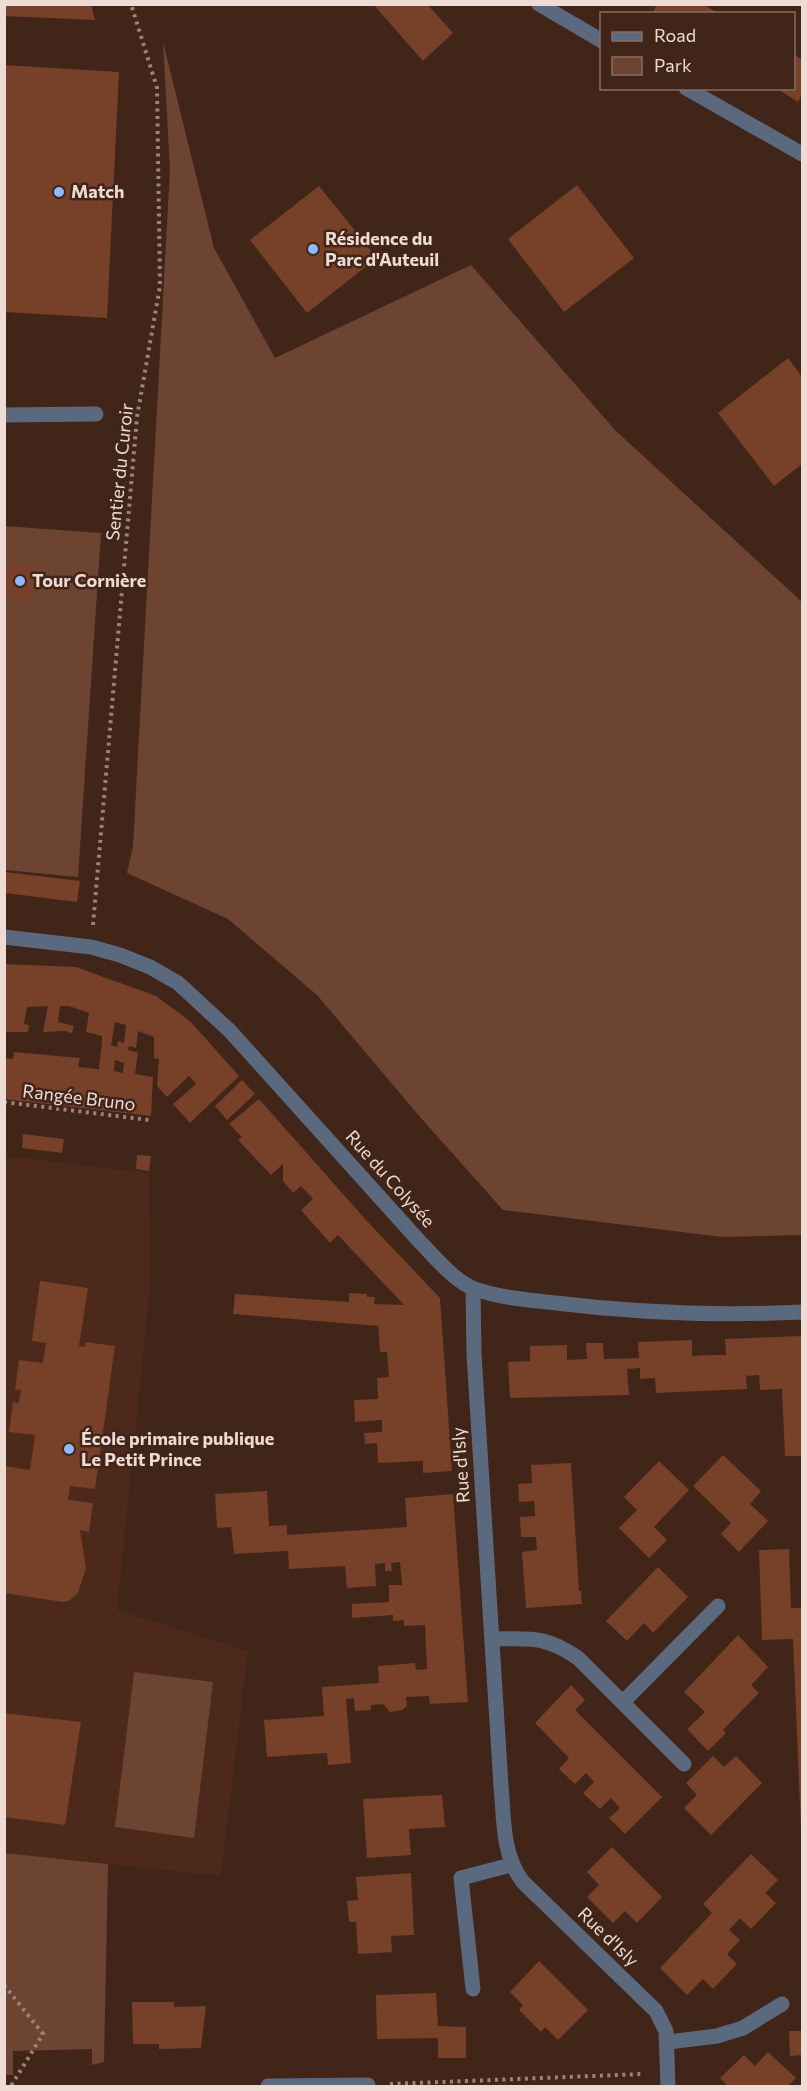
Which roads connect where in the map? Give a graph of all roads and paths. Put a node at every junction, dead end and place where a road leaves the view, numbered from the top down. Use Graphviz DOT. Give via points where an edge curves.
graph roads {
  1 [pos="131,4"];
  2 [pos="539,4"];
  3 [pos="600,40"];
  4 [pos="690,90"];
  5 [pos="802,154"];
  6 [pos="96,414"];
  7 [pos="4,415"];
  8 [pos="4,937"];
  9 [pos="91,947"];
  10 [pos="4,1102"];
  11 [pos="149,1120"];
  12 [pos="473,1289"];
  13 [pos="802,1312"];
  14 [pos="718,1606"];
  15 [pos="492,1639"];
  16 [pos="623,1702"];
  17 [pos="684,1764"];
  18 [pos="512,1865"];
  19 [pos="4,1985"];
  20 [pos="473,1989"];
  21 [pos="782,2004"];
  22 [pos="668,2043"];
  23 [pos="668,2080"];
  24 [pos="11,2086"];
  25 [pos="268,2086"];
  26 [pos="368,2086"];
  1 -- 9 [label="path, Sentier du Curoir" via="157,88 160,286 137,417"];
  2 -- 3 [label="street"];
  4 -- 5 [label="street"];
  6 -- 7 [label="street"];
  8 -- 9 [label="street, Rue du Colysée"];
  9 -- 12 [label="street, Rue du Colysée" via="150,967 178,983 202,1004 230,1030 420,1242 448,1271"];
  10 -- 11 [label="path, Rangée Bruno"];
  12 -- 13 [label="street, Rue du Colysée" via="621,1311 709,1315"];
  12 -- 15 [label="street, Rue d'Isly"];
  14 -- 16 [label="street"];
  15 -- 16 [label="street" via="552,1642 578,1659"];
  15 -- 18 [label="street, Rue d'Isly" via="501,1786"];
  16 -- 17 [label="street"];
  18 -- 20 [label="street" via="461,1878"];
  18 -- 22 [label="street, Rue d'Isly" via="524,1882 656,2010"];
  19 -- 24 [label="path" via="43,2034"];
  21 -- 22 [label="street" via="743,2028"];
  22 -- 23 [label="street, Rue d'Isly"];
  23 -- 26 [label="path"];
  25 -- 26 [label="street"];
}
